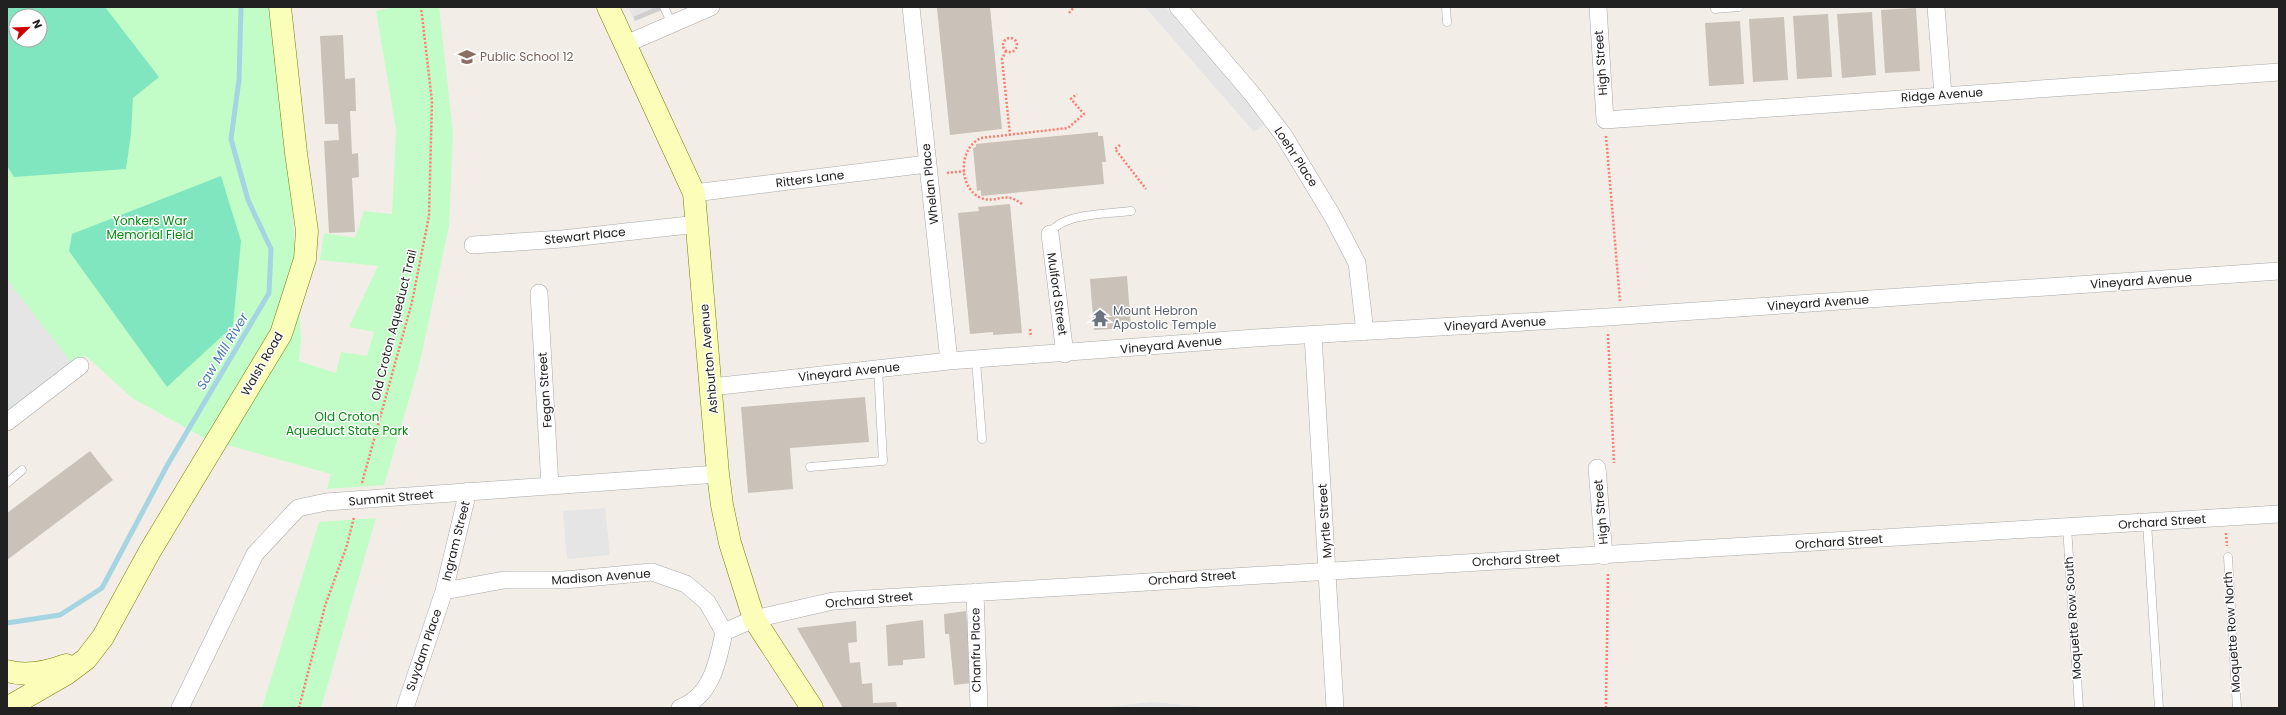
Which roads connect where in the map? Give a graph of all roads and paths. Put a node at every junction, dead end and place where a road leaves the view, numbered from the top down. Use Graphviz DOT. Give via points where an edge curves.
graph roads {
  1 [pos="280,7"];
  2 [pos="421,7"];
  3 [pos="608,7"];
  4 [pos="664,7"];
  5 [pos="711,7"];
  6 [pos="911,7"];
  7 [pos="1074,7"];
  8 [pos="1178,7"];
  9 [pos="1446,7"];
  10 [pos="1598,7"];
  11 [pos="1739,7"];
  12 [pos="1936,7"];
  13 [pos="1715,9"];
  14 [pos="1069,13"];
  15 [pos="1447,22"];
  16 [pos="672,24"];
  17 [pos="626,44"];
  18 [pos="1006,51"];
  19 [pos="2279,72"];
  20 [pos="1077,94"];
  21 [pos="1943,95"];
  22 [pos="1605,120"];
  23 [pos="1010,135"];
  24 [pos="1120,144"];
  25 [pos="927,164"];
  26 [pos="965,171"];
  27 [pos="946,173"];
  28 [pos="1146,189"];
  29 [pos="694,193"];
  30 [pos="1022,204"];
  31 [pos="1131,211"];
  32 [pos="698,224"];
  33 [pos="1050,234"];
  34 [pos="473,245"];
  35 [pos="2279,271"];
  36 [pos="539,293"];
  37 [pos="1614,317"];
  38 [pos="1030,329"];
  39 [pos="1365,332"];
  40 [pos="1314,335"];
  41 [pos="1031,337"];
  42 [pos="1066,354"];
  43 [pos="976,360"];
  44 [pos="949,361"];
  45 [pos="80,366"];
  46 [pos="878,369"];
  47 [pos="711,387"];
  48 [pos="7,422"];
  49 [pos="982,439"];
  50 [pos="1613,449"];
  51 [pos="810,467"];
  52 [pos="1597,468"];
  53 [pos="22,470"];
  54 [pos="718,474"];
  55 [pos="7,483"];
  56 [pos="550,486"];
  57 [pos="468,491"];
  58 [pos="358,500"];
  59 [pos="2279,514"];
  60 [pos="2224,518"];
  61 [pos="2147,523"];
  62 [pos="2067,528"];
  63 [pos="1606,556"];
  64 [pos="2228,557"];
  65 [pos="1328,570"];
  66 [pos="444,591"];
  67 [pos="975,592"];
  68 [pos="754,619"];
  69 [pos="724,632"];
  70 [pos="86,659"];
  71 [pos="7,671"];
  72 [pos="7,708"];
  73 [pos="180,708"];
  74 [pos="299,708"];
  75 [pos="405,708"];
  76 [pos="680,708"];
  77 [pos="812,708"];
  78 [pos="979,708"];
  79 [pos="1335,708"];
  80 [pos="1606,708"];
  81 [pos="2079,708"];
  82 [pos="2159,708"];
  83 [pos="2237,708"];
  1 -- 70 [label="street, Walsh Road" via="307,231 305,259 281,334 150,551 103,637"];
  2 -- 58 [label="path, Old Croton Aqueduct Trail" via="432,101 429,216 412,302"];
  3 -- 17 [label="street, Ashburton Avenue"];
  4 -- 16 [label="lane"];
  5 -- 16 [label="street"];
  6 -- 25 [label="street, Whelan Place"];
  7 -- 14 [label="path"];
  8 -- 39 [label="street, Loehr Place" via="1253,95 1284,136 1333,217 1357,263"];
  9 -- 15 [label="lane"];
  10 -- 22 [label="street, High Street"];
  11 -- 13 [label="lane"];
  12 -- 21 [label="street"];
  16 -- 17 [label="street"];
  17 -- 29 [label="street, Ashburton Avenue"];
  18 -- 18 [label="path" via="1013,52 1016,49 1014,37 1004,40 1002,48"];
  18 -- 23 [label="path" via="1002,59"];
  19 -- 21 [label="street, Ridge Avenue"];
  20 -- 23 [label="path" via="1071,99 1084,114 1072,125"];
  21 -- 22 [label="street, Ridge Avenue"];
  22 -- 37 [label="path"];
  23 -- 26 [label="path" via="981,138 969,145 965,155"];
  24 -- 28 [label="path" via="1115,149"];
  25 -- 29 [label="street, Ritters Lane"];
  25 -- 44 [label="street, Whelan Place"];
  26 -- 27 [label="path"];
  26 -- 30 [label="path" via="968,183 980,198 1009,197"];
  29 -- 32 [label="street, Ashburton Avenue"];
  31 -- 33 [label="lane" via="1070,219 1053,227"];
  32 -- 34 [label="street, Stewart Place" via="562,239"];
  32 -- 47 [label="street, Ashburton Avenue"];
  33 -- 42 [label="street, Mulford Street"];
  35 -- 37 [label="street, Vineyard Avenue"];
  36 -- 56 [label="street, Fegan Street"];
  37 -- 39 [label="street, Vineyard Avenue"];
  37 -- 50 [label="path"];
  38 -- 41 [label="path"];
  39 -- 40 [label="street, Vineyard Avenue"];
  40 -- 42 [label="street, Vineyard Avenue"];
  40 -- 65 [label="street, Myrtle Street"];
  42 -- 43 [label="street, Vineyard Avenue"];
  43 -- 44 [label="street, Vineyard Avenue"];
  43 -- 49 [label="lane"];
  44 -- 46 [label="street, Vineyard Avenue"];
  45 -- 48 [label="street"];
  46 -- 47 [label="street, Vineyard Avenue"];
  46 -- 51 [label="lane" via="883,461"];
  47 -- 54 [label="street, Ashburton Avenue"];
  52 -- 63 [label="street, High Street"];
  53 -- 55 [label="lane"];
  54 -- 56 [label="street, Summit Street"];
  54 -- 68 [label="street, Ashburton Avenue" via="730,544"];
  56 -- 57 [label="street, Summit Street"];
  57 -- 58 [label="street, Summit Street"];
  57 -- 66 [label="street, Ingram Street"];
  58 -- 73 [label="street, Summit Street" via="326,502 298,508 255,554"];
  58 -- 74 [label="path, Old Croton Aqueduct Trail" via="347,545 325,606"];
  59 -- 60 [label="street, Orchard Street"];
  60 -- 61 [label="street, Orchard Street"];
  60 -- 64 [label="path"];
  61 -- 62 [label="street, Orchard Street"];
  61 -- 82 [label="lane"];
  62 -- 63 [label="street, Orchard Street"];
  62 -- 81 [label="lane, Moquette Row South"];
  63 -- 65 [label="street, Orchard Street"];
  63 -- 80 [label="path"];
  64 -- 83 [label="lane, Moquette Row North"];
  65 -- 67 [label="street, Orchard Street"];
  65 -- 79 [label="street, Myrtle Street"];
  66 -- 69 [label="street, Madison Avenue" via="504,580 564,580 652,572 686,584 707,602"];
  66 -- 75 [label="street, Suydam Place"];
  67 -- 68 [label="street, Orchard Street" via="833,601"];
  67 -- 78 [label="street, Chanfru Place"];
  68 -- 69 [label="street"];
  68 -- 77 [label="street, Ashburton Avenue"];
  69 -- 76 [label="street" via="716,669 705,690"];
  70 -- 71 [label="street" via="46,672 18,674"];
  70 -- 72 [label="street, Walsh Road" via="66,674"];
}
